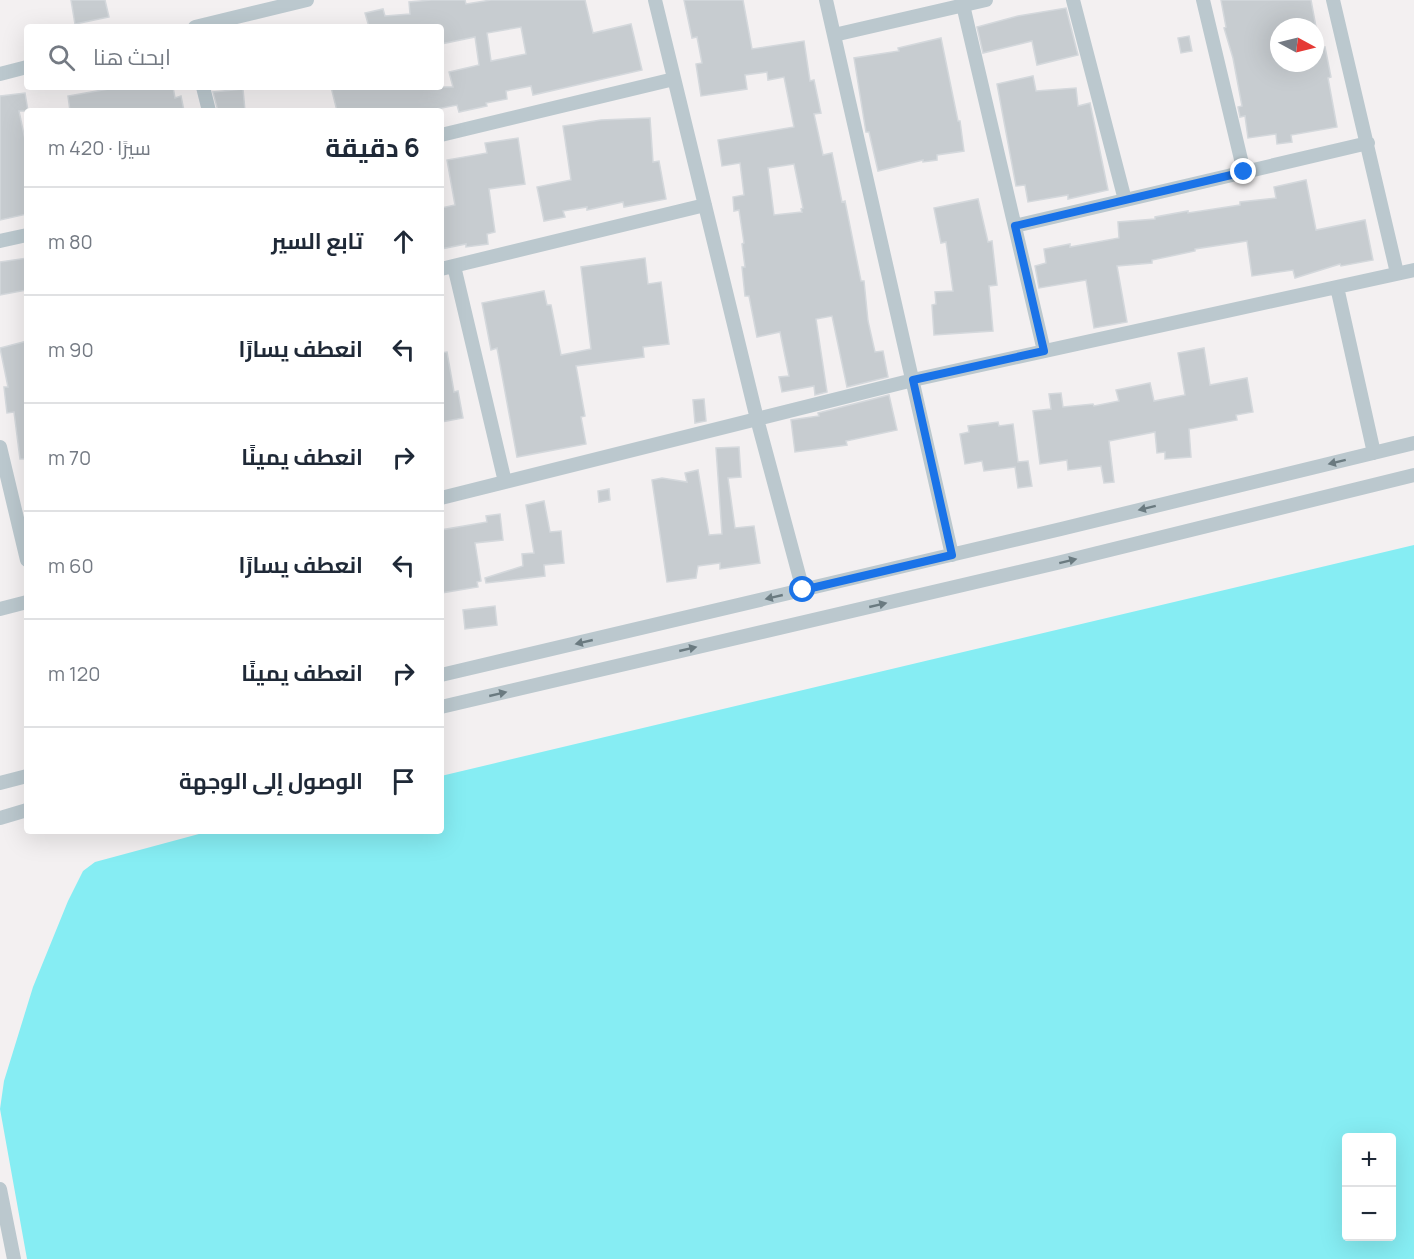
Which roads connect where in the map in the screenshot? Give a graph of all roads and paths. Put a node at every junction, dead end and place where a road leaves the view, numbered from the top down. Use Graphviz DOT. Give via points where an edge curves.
graph roads {
  1 [pos="307,0"];
  2 [pos="655,0"];
  3 [pos="826,0"];
  4 [pos="986,0"];
  5 [pos="1073,0"];
  6 [pos="1203,0"];
  7 [pos="1333,0"];
  8 [pos="963,5"];
  9 [pos="259,6"];
  10 [pos="204,24"];
  11 [pos="834,35"];
  12 [pos="24,68"];
  13 [pos="0,74"];
  14 [pos="674,79"];
  15 [pos="204,90"];
  16 [pos="208,108"];
  17 [pos="444,134"];
  18 [pos="1368,143"];
  19 [pos="1244,172"];
  20 [pos="1125,200"];
  21 [pos="705,205"];
  22 [pos="1015,226"];
  23 [pos="24,236"];
  24 [pos="0,241"];
  25 [pos="448,267"];
  26 [pos="1414,270"];
  27 [pos="1398,273"];
  28 [pos="1337,287"];
  29 [pos="1044,351"];
  30 [pos="913,380"];
  31 [pos="757,419"];
  32 [pos="1414,443"];
  33 [pos="0,447"];
  34 [pos="1374,453"];
  35 [pos="1414,475"];
  36 [pos="505,482"];
  37 [pos="444,497"];
  38 [pos="24,547"];
  39 [pos="952,555"];
  40 [pos="803,590"];
  41 [pos="24,603"];
  42 [pos="0,609"];
  43 [pos="444,674"];
  44 [pos="444,706"];
  45 [pos="24,777"];
  46 [pos="0,783"];
  47 [pos="24,811"];
  48 [pos="0,818"];
  49 [pos="0,1189"];
  50 [pos="14,1259"];
  1 -- 9 [label="street"];
  2 -- 14 [label="street"];
  3 -- 11 [label="street"];
  4 -- 8 [label="street"];
  5 -- 20 [label="street"];
  6 -- 19 [label="street"];
  7 -- 18 [label="street"];
  8 -- 11 [label="street"];
  8 -- 22 [label="street"];
  9 -- 10 [label="street"];
  11 -- 30 [label="street"];
  12 -- 13 [label="street"];
  14 -- 17 [label="street"];
  14 -- 21 [label="street"];
  15 -- 16 [label="street"];
  18 -- 19 [label="street"];
  18 -- 27 [label="street"];
  19 -- 20 [label="street"];
  20 -- 22 [label="street"];
  21 -- 25 [label="street"];
  21 -- 31 [label="street"];
  22 -- 29 [label="street"];
  23 -- 24 [label="street"];
  25 -- 36 [label="street"];
  26 -- 27 [label="street"];
  27 -- 28 [label="street"];
  28 -- 29 [label="street"];
  28 -- 34 [label="street"];
  29 -- 30 [label="street"];
  30 -- 31 [label="street"];
  30 -- 39 [label="street"];
  31 -- 36 [label="street"];
  31 -- 40 [label="street"];
  32 -- 34 [label="street"];
  33 -- 38 [label="street"];
  34 -- 39 [label="street, one-way"];
  44 -- 35 [label="street, one-way" via="1046,566"];
  36 -- 37 [label="street"];
  39 -- 40 [label="street"];
  40 -- 43 [label="street, one-way"];
  41 -- 42 [label="street"];
  45 -- 46 [label="street"];
  47 -- 48 [label="street"];
  49 -- 50 [label="street"];
}
